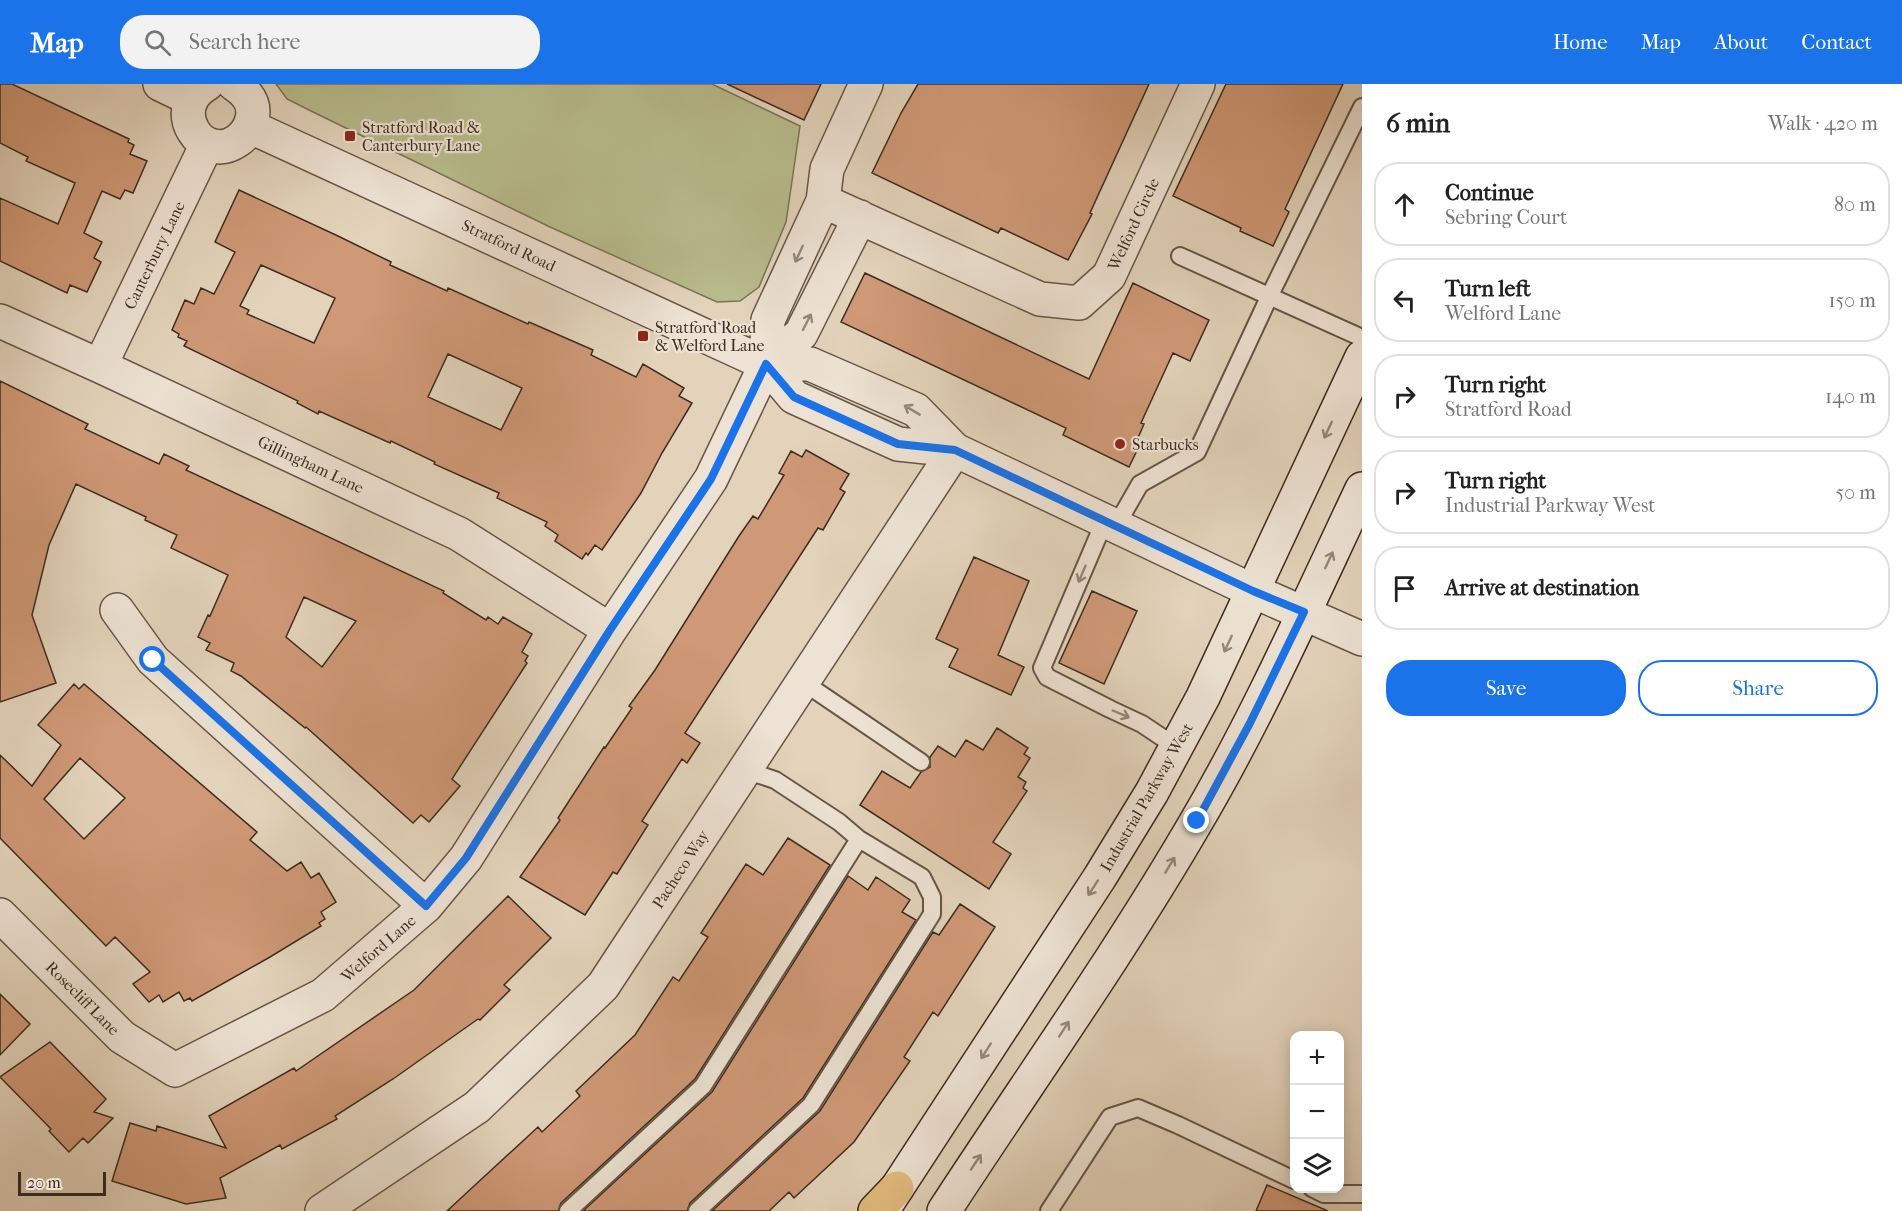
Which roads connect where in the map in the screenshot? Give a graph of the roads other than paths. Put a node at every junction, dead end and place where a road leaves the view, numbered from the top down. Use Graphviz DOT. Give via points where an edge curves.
graph roads {
  1 [pos="160,84"];
  2 [pos="234,84"];
  3 [pos="866,84"];
  4 [pos="1198,84"];
  5 [pos="199,91"];
  6 [pos="1362,107"];
  7 [pos="250,127"];
  8 [pos="207,144"];
  9 [pos="823,201"];
  10 [pos="860,217"];
  11 [pos="1180,256"];
  12 [pos="1270,295"];
  13 [pos="0,321"];
  14 [pos="1362,338"];
  15 [pos="1362,357"];
  16 [pos="766,364"];
  17 [pos="100,366"];
  18 [pos="955,450"];
  19 [pos="1362,489"];
  20 [pos="1111,523"];
  21 [pos="1253,591"];
  22 [pos="117,610"];
  23 [pos="1304,612"];
  24 [pos="610,630"];
  25 [pos="1362,639"];
  26 [pos="803,682"];
  27 [pos="1175,746"];
  28 [pos="921,762"];
  29 [pos="745,770"];
  30 [pos="859,840"];
  31 [pos="426,906"];
  32 [pos="0,915"];
  33 [pos="175,1070"];
  34 [pos="1290,1178"];
  35 [pos="1322,1193"];
  36 [pos="1362,1194"];
  37 [pos="890,1199"];
  38 [pos="322,1211"];
  39 [pos="568,1211"];
  40 [pos="697,1211"];
  41 [pos="876,1211"];
  42 [pos="944,1211"];
  43 [pos="1049,1211"];
  1 -- 5 [label="street"];
  2 -- 7 [label="street" via="251,102"];
  3 -- 9 [label="street" via="826,169"];
  4 -- 10 [label="street, Welford Circle" via="1109,276 1079,303 1040,299"];
  5 -- 8 [label="street" via="188,111 190,125"];
  6 -- 12 [label="lane"];
  7 -- 8 [label="street" via="232,144"];
  7 -- 16 [label="street, Stratford Road"];
  8 -- 17 [label="street, Canterbury Lane"];
  9 -- 10 [label="street, Welford Circle"];
  9 -- 16 [label="street, one-way" via="768,320"];
  16 -- 10 [label="street, one-way" via="801,333"];
  11 -- 12 [label="lane"];
  12 -- 14 [label="lane"];
  12 -- 20 [label="lane" via="1197,452 1140,484"];
  13 -- 17 [label="street, Gillingham Lane"];
  15 -- 21 [label="street, Industrial Parkway West, one-way"];
  16 -- 18 [label="street, Stratford Road" via="810,364 916,410"];
  16 -- 24 [label="street, Welford Lane" via="711,479"];
  17 -- 24 [label="street, Gillingham Lane" via="459,534"];
  18 -- 20 [label="street, Stratford Road"];
  18 -- 26 [label="street, Pacheco Way"];
  23 -- 19 [label="street, one-way"];
  20 -- 21 [label="street, Stratford Road"];
  20 -- 27 [label="lane, one-way" via="1043,673 1142,723"];
  21 -- 23 [label="street, Stratford Road"];
  21 -- 27 [label="street, Industrial Parkway West, one-way"];
  22 -- 31 [label="street" via="153,660"];
  23 -- 25 [label="street, Stratford Road"];
  42 -- 23 [label="street, one-way" via="1197,821"];
  24 -- 31 [label="street, Welford Lane" via="466,858"];
  26 -- 28 [label="lane"];
  26 -- 29 [label="street, Pacheco Way"];
  27 -- 37 [label="street, Industrial Parkway West, one-way" via="1100,877"];
  29 -- 30 [label="lane" via="775,780 839,822"];
  29 -- 38 [label="street, Pacheco Way" via="603,986 477,1107"];
  30 -- 39 [label="lane" via="703,1086"];
  30 -- 40 [label="lane" via="922,877 933,897 932,914 811,1105"];
  31 -- 33 [label="street, Welford Lane" via="323,995"];
  32 -- 33 [label="street, Rosecliff Lane" via="122,1037"];
  34 -- 43 [label="lane" via="1138,1108 1110,1117"];
  35 -- 36 [label="lane"];
  37 -- 41 [label="highway"];
}
